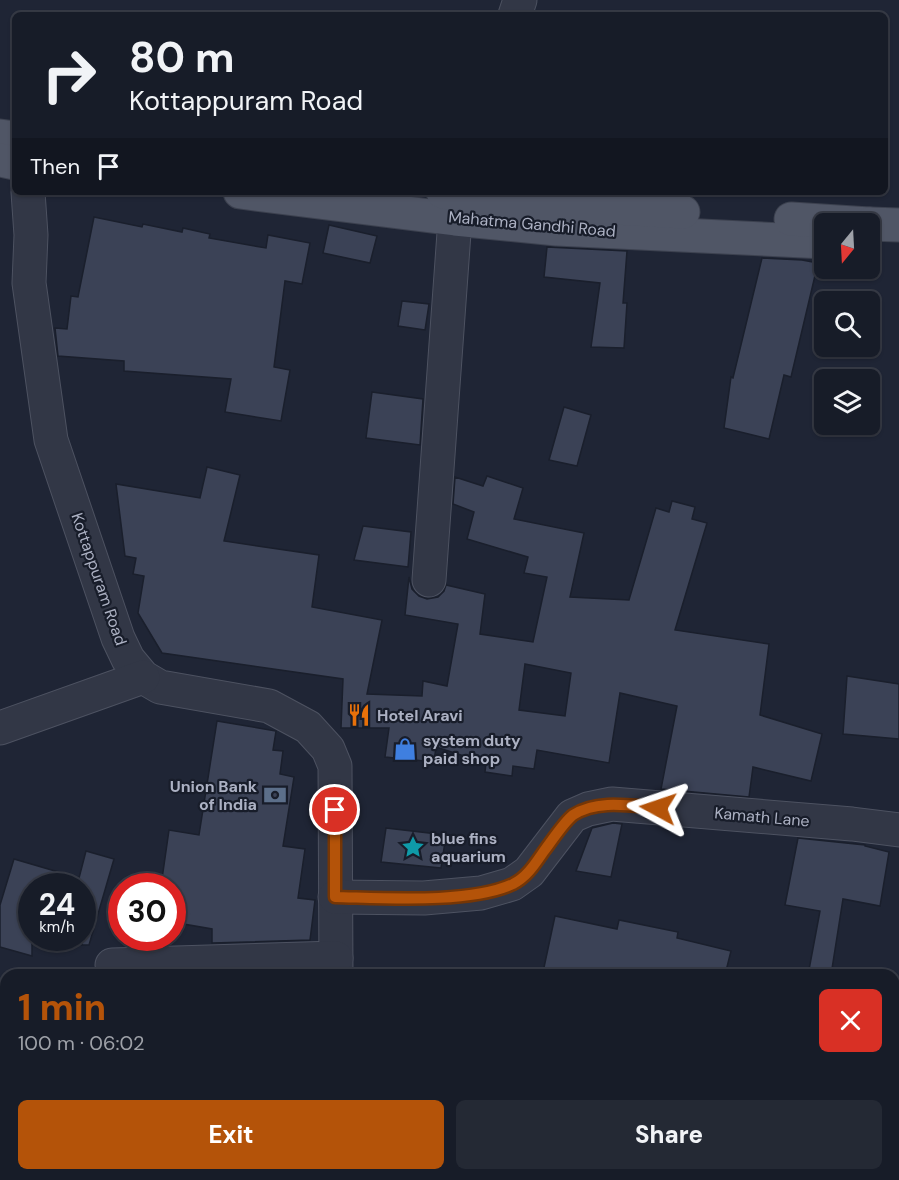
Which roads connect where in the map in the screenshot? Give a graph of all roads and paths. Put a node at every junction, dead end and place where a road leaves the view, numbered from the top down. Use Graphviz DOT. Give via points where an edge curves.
graph roads {
  1 [pos="28,195"];
  2 [pos="332,195"];
  3 [pos="455,199"];
  4 [pos="814,221"];
  5 [pos="880,224"];
  6 [pos="899,225"];
  7 [pos="814,241"];
  8 [pos="880,244"];
  9 [pos="899,245"];
  10 [pos="429,580"];
  11 [pos="143,677"];
  12 [pos="0,728"];
  13 [pos="899,830"];
  14 [pos="335,897"];
  15 [pos="112,965"];
  16 [pos="296,969"];
  17 [pos="342,969"];
  1 -- 11 [label="street, Kottappuram Road" via="29,283 51,440 118,638"];
  2 -- 3 [label="main road, Mahatma Gandhi Road"];
  3 -- 4 [label="main road, Mahatma Gandhi Road"];
  3 -- 7 [label="main road, Mahatma Gandhi Road" via="557,229"];
  3 -- 10 [label="street"];
  5 -- 6 [label="main road, Mahatma Gandhi Road"];
  8 -- 9 [label="main road"];
  11 -- 12 [label="street"];
  11 -- 14 [label="street, Kottappuram Road" via="160,687 269,706 308,728 328,749 335,766"];
  13 -- 14 [label="street, Kamath Lane" via="612,804 572,816 530,872 513,884 481,893 424,898"];
  14 -- 17 [label="street, Kottappuram Road"];
  15 -- 16 [label="street"];
}
